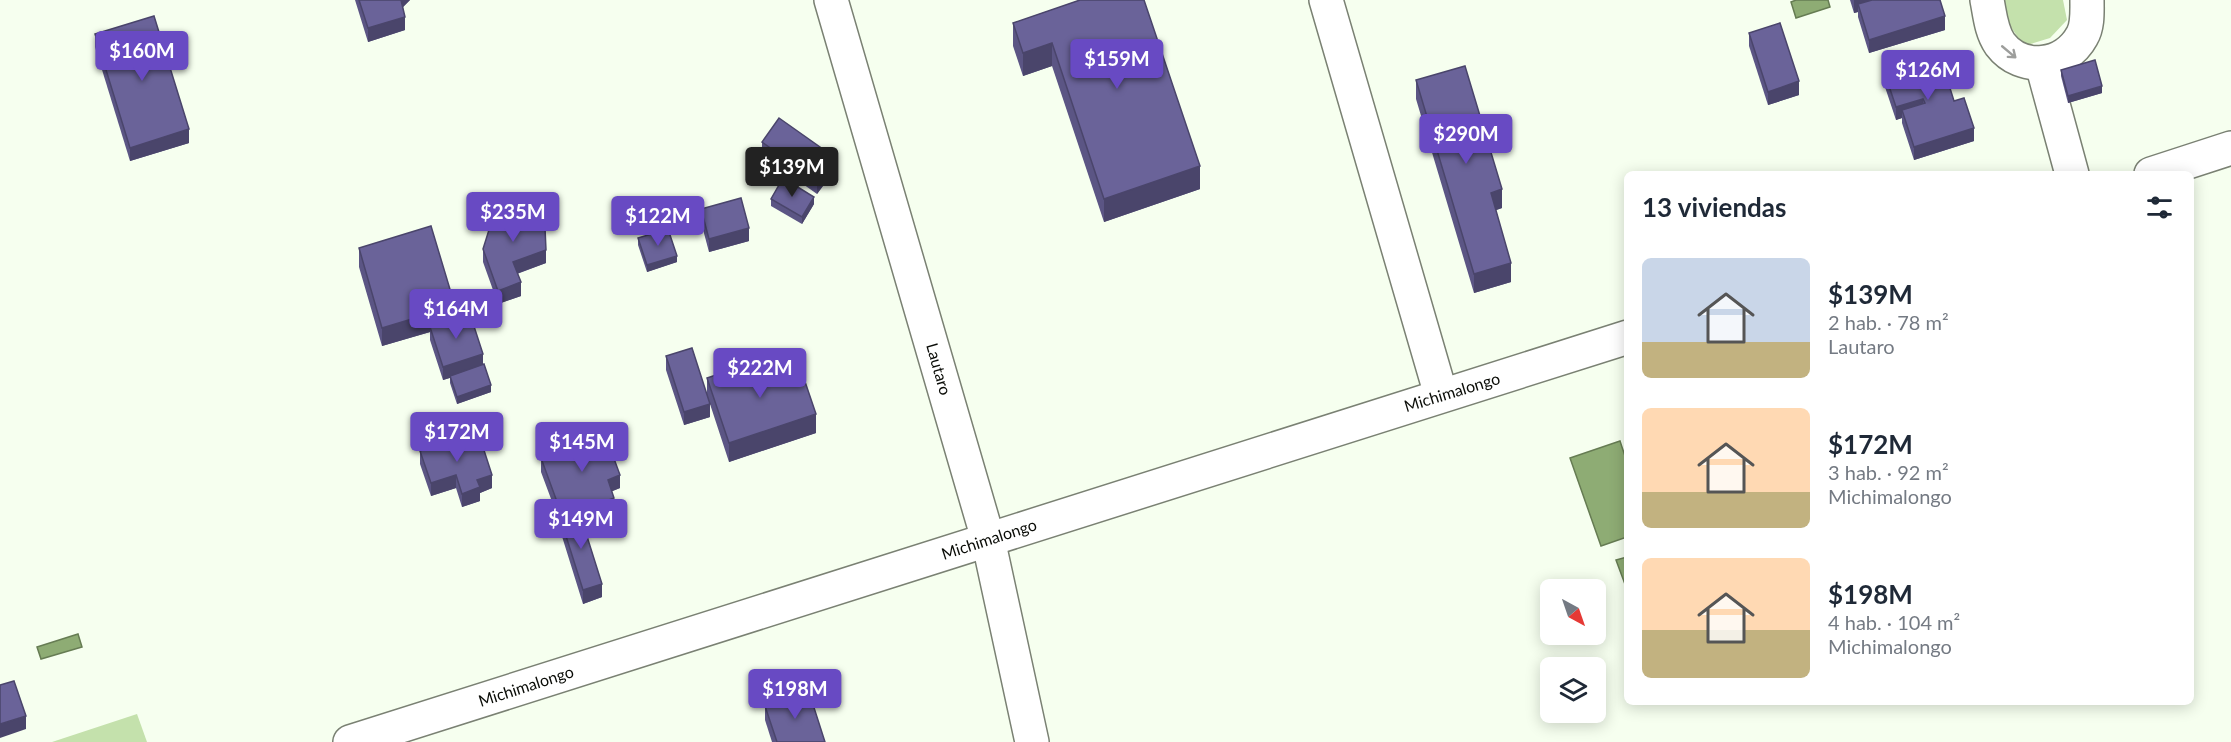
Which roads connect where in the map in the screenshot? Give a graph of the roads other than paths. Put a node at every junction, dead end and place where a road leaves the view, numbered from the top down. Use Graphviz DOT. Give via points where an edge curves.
graph roads {
  1 [pos="831,0"];
  2 [pos="1326,0"];
  3 [pos="1987,0"];
  4 [pos="2087,0"];
  5 [pos="2042,64"];
  6 [pos="2231,148"];
  7 [pos="2071,171"];
  8 [pos="2160,171"];
  9 [pos="1624,338"];
  10 [pos="1441,395"];
  11 [pos="988,539"];
  12 [pos="350,742"];
  13 [pos="1032,742"];
  1 -- 11 [label="street, Lautaro"];
  2 -- 10 [label="street"];
  3 -- 5 [label="street, one-way" via="1994,33 2008,53 2019,60"];
  4 -- 5 [label="street" via="2085,29 2076,45"];
  5 -- 7 [label="street"];
  6 -- 8 [label="street"];
  9 -- 10 [label="street, Michimalongo"];
  10 -- 11 [label="street, Michimalongo"];
  11 -- 12 [label="street, Michimalongo"];
  11 -- 13 [label="street, Lautaro"];
}
